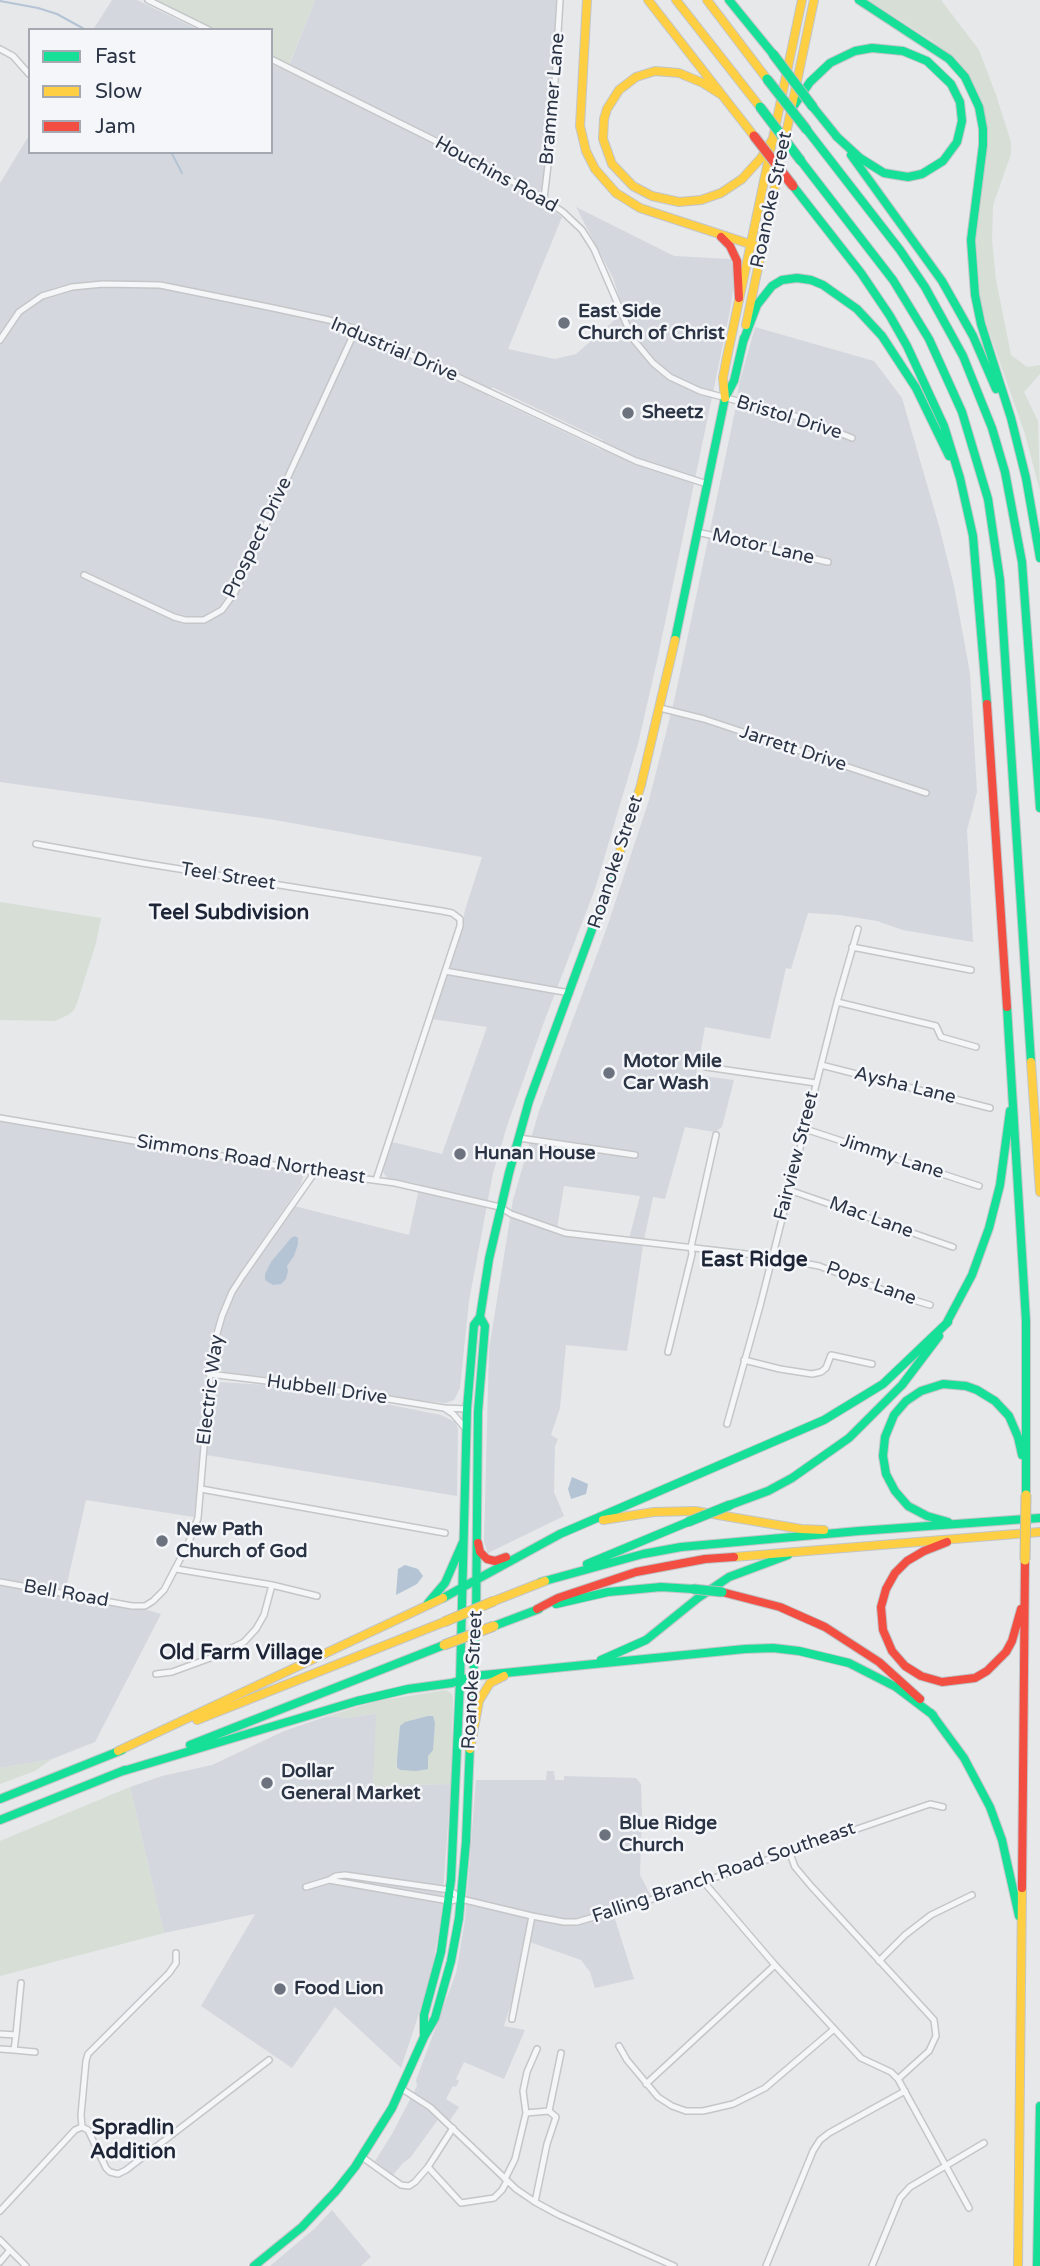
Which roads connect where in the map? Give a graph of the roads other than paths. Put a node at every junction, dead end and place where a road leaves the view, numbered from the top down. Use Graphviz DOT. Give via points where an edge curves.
graph roads {
  1 [pos="148,0"];
  2 [pos="561,0"];
  3 [pos="587,0"];
  4 [pos="648,0"];
  5 [pos="676,0"];
  6 [pos="707,0"];
  7 [pos="729,0"];
  8 [pos="802,0"];
  9 [pos="814,0"];
  10 [pos="859,0"];
  11 [pos="205,28"];
  12 [pos="0,49"];
  13 [pos="273,61"];
  14 [pos="28,73"];
  15 [pos="722,95"];
  16 [pos="790,110"];
  17 [pos="836,136"];
  18 [pos="772,140"];
  19 [pos="544,199"];
  20 [pos="720,236"];
  21 [pos="750,246"];
  22 [pos="762,248"];
  23 [pos="738,298"];
  24 [pos="356,329"];
  25 [pos="0,340"];
  26 [pos="743,342"];
  27 [pos="725,398"];
  28 [pos="852,438"];
  29 [pos="1020,453"];
  30 [pos="960,478"];
  31 [pos="707,484"];
  32 [pos="697,531"];
  33 [pos="1040,558"];
  34 [pos="828,562"];
  35 [pos="84,575"];
  36 [pos="660,708"];
  37 [pos="926,793"];
  38 [pos="1040,808"];
  39 [pos="37,844"];
  40 [pos="859,929"];
  41 [pos="852,947"];
  42 [pos="445,971"];
  43 [pos="971,971"];
  44 [pos="570,993"];
  45 [pos="837,1002"];
  46 [pos="976,1046"];
  47 [pos="821,1065"];
  48 [pos="706,1067"];
  49 [pos="816,1083"];
  50 [pos="1013,1089"];
  51 [pos="990,1108"];
  52 [pos="0,1118"];
  53 [pos="804,1129"];
  54 [pos="716,1135"];
  55 [pos="519,1139"];
  56 [pos="635,1155"];
  57 [pos="315,1172"];
  58 [pos="376,1180"];
  59 [pos="979,1186"];
  60 [pos="789,1190"];
  61 [pos="1040,1192"];
  62 [pos="500,1207"];
  63 [pos="691,1247"];
  64 [pos="953,1247"];
  65 [pos="772,1257"];
  66 [pos="930,1305"];
  67 [pos="481,1317"];
  68 [pos="948,1322"];
  69 [pos="668,1352"];
  70 [pos="471,1357"];
  71 [pos="744,1360"];
  72 [pos="872,1364"];
  73 [pos="209,1374"];
  74 [pos="444,1408"];
  75 [pos="467,1409"];
  76 [pos="478,1412"];
  77 [pos="727,1424"];
  78 [pos="466,1429"];
  79 [pos="1026,1471"];
  80 [pos="478,1473"];
  81 [pos="201,1489"];
  82 [pos="1040,1518"];
  83 [pos="587,1523"];
  84 [pos="960,1524"];
  85 [pos="859,1531"];
  86 [pos="1040,1532"];
  87 [pos="445,1533"];
  88 [pos="958,1538"];
  89 [pos="463,1542"];
  90 [pos="478,1543"];
  91 [pos="806,1550"];
  92 [pos="521,1554"];
  93 [pos="176,1569"];
  94 [pos="477,1578"];
  95 [pos="0,1582"];
  96 [pos="541,1582"];
  97 [pos="272,1585"];
  98 [pos="462,1588"];
  99 [pos="1025,1594"];
  100 [pos="317,1597"];
  101 [pos="132,1606"];
  102 [pos="423,1608"];
  103 [pos="537,1609"];
  104 [pos="583,1667"];
  105 [pos="156,1674"];
  106 [pos="507,1674"];
  107 [pos="474,1676"];
  108 [pos="460,1681"];
  109 [pos="933,1715"];
  110 [pos="470,1749"];
  111 [pos="118,1751"];
  112 [pos="120,1772"];
  113 [pos="0,1799"];
  114 [pos="943,1807"];
  115 [pos="0,1820"];
  116 [pos="789,1852"];
  117 [pos="329,1880"];
  118 [pos="703,1881"];
  119 [pos="306,1887"];
  120 [pos="450,1890"];
  121 [pos="972,1895"];
  122 [pos="461,1899"];
  123 [pos="449,1901"];
  124 [pos="532,1916"];
  125 [pos="1022,1930"];
  126 [pos="176,1953"];
  127 [pos="879,1961"];
  128 [pos="775,1965"];
  129 [pos="21,1983"];
  130 [pos="512,2019"];
  131 [pos="833,2030"];
  132 [pos="0,2034"];
  133 [pos="16,2035"];
  134 [pos="424,2037"];
  135 [pos="619,2046"];
  136 [pos="0,2049"];
  137 [pos="537,2049"];
  138 [pos="14,2050"];
  139 [pos="35,2052"];
  140 [pos="561,2053"];
  141 [pos="269,2060"];
  142 [pos="898,2079"];
  143 [pos="646,2084"];
  144 [pos="402,2089"];
  145 [pos="905,2091"];
  146 [pos="1040,2106"];
  147 [pos="549,2111"];
  148 [pos="526,2113"];
  149 [pos="82,2126"];
  150 [pos="453,2128"];
  151 [pos="984,2143"];
  152 [pos="362,2157"];
  153 [pos="946,2166"];
  154 [pos="428,2167"];
  155 [pos="506,2180"];
  156 [pos="535,2202"];
  157 [pos="969,2208"];
  158 [pos="0,2211"];
  159 [pos="0,2240"];
  160 [pos="10,2250"];
  161 [pos="0,2262"];
  162 [pos="26,2266"];
  163 [pos="254,2266"];
  164 [pos="674,2266"];
  165 [pos="766,2266"];
  166 [pos="872,2266"];
  167 [pos="1018,2266"];
  168 [pos="1037,2266"];
  1 -- 11 [label="street"];
  2 -- 19 [label="street, Brammer Lane"];
  3 -- 20 [label="main road" via="580,126 595,169 632,204"];
  4 -- 15 [label="main road"];
  5 -- 61 [label="main road, bridge" via="893,280 929,339 976,454 1000,580"];
  6 -- 38 [label="main road, bridge" via="894,242 963,356 992,428 1013,505 1022,562"];
  7 -- 17 [label="main road, bridge"];
  8 -- 18 [label="main road, Roanoke Street"];
  9 -- 16 [label="main road, Roanoke Street"];
  10 -- 29 [label="main road" via="949,59 965,77 979,107 983,145 972,226 973,281 981,324"];
  12 -- 14 [label="street"];
  13 -- 19 [label="street, Houchins Road"];
  15 -- 18 [label="main road" via="680,73 655,71 636,77 619,90 604,118 603,139 612,164 633,186 652,196 680,202 701,200 743,178"];
  15 -- 30 [label="main road, bridge" via="860,273 899,331 934,403"];
  16 -- 17 [label="main road" via="830,63 872,48 902,51 927,61 951,84 960,102 957,142 943,161 922,174 884,173"];
  16 -- 22 [label="main road, Roanoke Street"];
  17 -- 29 [label="main road" via="956,304"];
  18 -- 21 [label="main road, Roanoke Street"];
  19 -- 27 [label="street, Houchins Road" via="577,225 594,249 626,326 646,356 680,383"];
  20 -- 21 [label="main road"];
  20 -- 23 [label="main road" via="737,261"];
  21 -- 22 [label="main road"];
  21 -- 23 [label="main road, Roanoke Street"];
  22 -- 26 [label="main road, Roanoke Street"];
  23 -- 27 [label="main road, Roanoke Street" via="723,378"];
  24 -- 25 [label="street, Industrial Drive" via="160,285 103,284 42,296 19,312"];
  24 -- 31 [label="street, Industrial Drive" via="634,459"];
  24 -- 35 [label="street, Prospect Drive" via="235,592 222,610 204,620 185,620"];
  26 -- 27 [label="main road, Roanoke Street"];
  26 -- 30 [label="main road" via="757,304 772,286 797,278 823,285 857,309 882,337 916,388"];
  27 -- 28 [label="street, Bristol Drive" via="802,418"];
  27 -- 31 [label="main road, Roanoke Street"];
  29 -- 33 [label="main road"];
  30 -- 50 [label="main road" via="978,583"];
  31 -- 32 [label="main road, Roanoke Street"];
  32 -- 34 [label="street, Motor Lane"];
  32 -- 36 [label="main road, Roanoke Street"];
  36 -- 37 [label="street, Jarrett Drive"];
  36 -- 44 [label="main road, Roanoke Street" via="621,850"];
  39 -- 42 [label="street, Teel Street" via="452,913 460,919 460,926"];
  40 -- 41 [label="street, Fairview Street"];
  41 -- 43 [label="street"];
  41 -- 45 [label="street, Fairview Street"];
  42 -- 44 [label="street"];
  42 -- 58 [label="street"];
  44 -- 55 [label="main road, Roanoke Street"];
  45 -- 46 [label="street" via="936,1026 941,1037"];
  45 -- 47 [label="street, Fairview Street"];
  47 -- 49 [label="street, Fairview Street"];
  47 -- 51 [label="street, Aysha Lane"];
  48 -- 49 [label="street"];
  49 -- 53 [label="street, Fairview Street"];
  50 -- 68 [label="main road" via="995,1208 972,1275"];
  50 -- 79 [label="main road" via="1026,1321"];
  52 -- 57 [label="street, Simmons Road Northeast"];
  53 -- 59 [label="street, Jimmy Lane"];
  53 -- 60 [label="street, Fairview Street"];
  54 -- 63 [label="street"];
  55 -- 56 [label="street"];
  55 -- 62 [label="main road, Roanoke Street"];
  57 -- 58 [label="street, Simmons Road Northeast"];
  57 -- 73 [label="street, Electric Way" via="232,1292 216,1334"];
  58 -- 62 [label="street, Simmons Road Northeast"];
  60 -- 64 [label="street, Mac Lane"];
  60 -- 65 [label="street, Fairview Street"];
  62 -- 63 [label="street, Simmons Road Northeast" via="565,1233"];
  62 -- 67 [label="main road, Roanoke Street"];
  63 -- 65 [label="street, Pops Lane"];
  63 -- 69 [label="street"];
  65 -- 66 [label="street, Pops Lane" via="819,1266"];
  65 -- 71 [label="street, Fairview Street"];
  67 -- 70 [label="main road, Roanoke Street" via="474,1325"];
  67 -- 76 [label="main road, Roanoke Street" via="485,1326"];
  68 -- 83 [label="main road" via="902,1368 845,1409"];
  68 -- 96 [label="main road, bridge" via="876,1413 792,1478"];
  70 -- 75 [label="main road, Roanoke Street"];
  70 -- 76 [label="main road" via="472,1402"];
  71 -- 72 [label="street" via="812,1374 826,1368 831,1355"];
  71 -- 77 [label="street, Fairview Street"];
  73 -- 74 [label="street, Hubbell Drive"];
  73 -- 81 [label="street, Electric Way"];
  74 -- 75 [label="street, Hubbell Drive"];
  74 -- 78 [label="street"];
  75 -- 78 [label="main road, Roanoke Street"];
  75 -- 80 [label="main road" via="473,1418 473,1460"];
  76 -- 80 [label="main road, Roanoke Street"];
  78 -- 89 [label="main road, Roanoke Street"];
  79 -- 84 [label="main road" via="1014,1426 1003,1408 986,1395 966,1386 943,1384 906,1401 885,1437 883,1462 888,1480 917,1512"];
  79 -- 99 [label="main road, bridge"];
  80 -- 90 [label="main road, Roanoke Street"];
  81 -- 87 [label="street"];
  81 -- 93 [label="street, Electric Way" via="195,1528"];
  82 -- 84 [label="main road"];
  83 -- 85 [label="main road" via="685,1511 802,1530"];
  83 -- 92 [label="main road"];
  84 -- 85 [label="main road"];
  85 -- 96 [label="main road" via="681,1548"];
  86 -- 88 [label="main road"];
  88 -- 91 [label="main road"];
  88 -- 99 [label="main road" via="913,1557 886,1588 881,1606 883,1630 905,1666 942,1682 964,1681 988,1671 1012,1641"];
  89 -- 98 [label="main road, Roanoke Street"];
  89 -- 102 [label="main road" via="445,1583"];
  90 -- 92 [label="main road" via="490,1560"];
  90 -- 94 [label="main road, Roanoke Street"];
  91 -- 103 [label="main road" via="705,1559 636,1572"];
  91 -- 104 [label="main road" via="729,1577 646,1640"];
  92 -- 94 [label="main road"];
  93 -- 97 [label="street"];
  93 -- 101 [label="street, Electric Way" via="153,1601"];
  94 -- 98 [label="main road"];
  94 -- 107 [label="main road, Roanoke Street"];
  95 -- 101 [label="street, Bell Road"];
  96 -- 111 [label="main road, bridge"];
  97 -- 100 [label="street"];
  97 -- 105 [label="street" via="264,1615 244,1642 203,1661"];
  98 -- 102 [label="main road"];
  98 -- 108 [label="main road, Roanoke Street"];
  99 -- 125 [label="main road"];
  102 -- 111 [label="main road"];
  103 -- 109 [label="main road, bridge" via="608,1592 661,1587 722,1592 780,1607 825,1627 879,1661"];
  103 -- 112 [label="main road, bridge"];
  104 -- 106 [label="main road"];
  104 -- 109 [label="main road" via="744,1649 799,1651 871,1672"];
  106 -- 107 [label="main road"];
  106 -- 110 [label="main road" via="484,1689"];
  107 -- 108 [label="main road"];
  107 -- 110 [label="main road, Roanoke Street"];
  108 -- 112 [label="main road" via="357,1701"];
  108 -- 120 [label="main road, Roanoke Street"];
  109 -- 125 [label="main road" via="973,1774 996,1823"];
  110 -- 122 [label="main road, Roanoke Street"];
  111 -- 113 [label="main road"];
  112 -- 115 [label="main road"];
  114 -- 116 [label="street, Falling Branch Road Southeast" via="929,1804"];
  116 -- 118 [label="street, Falling Branch Road Southeast"];
  116 -- 127 [label="street" via="795,1867"];
  117 -- 119 [label="street"];
  117 -- 120 [label="street" via="345,1875"];
  117 -- 123 [label="street"];
  118 -- 124 [label="street, Falling Branch Road Southeast" via="591,1919 564,1922"];
  118 -- 128 [label="street"];
  120 -- 122 [label="street"];
  120 -- 123 [label="main road, Roanoke Street"];
  121 -- 127 [label="street" via="931,1915"];
  122 -- 123 [label="street"];
  122 -- 124 [label="street, Falling Branch Road Southeast"];
  122 -- 134 [label="main road, Roanoke Street" via="441,1999"];
  123 -- 134 [label="main road, Roanoke Street" via="424,2015"];
  124 -- 130 [label="street"];
  125 -- 167 [label="main road"];
  126 -- 149 [label="street" via="169,1973 88,2054"];
  127 -- 142 [label="street" via="934,2020 936,2036 929,2051"];
  128 -- 131 [label="street"];
  128 -- 143 [label="street"];
  129 -- 133 [label="street"];
  131 -- 142 [label="street" via="861,2059"];
  131 -- 143 [label="street" via="765,2088 733,2104 686,2111 657,2097"];
  132 -- 133 [label="street"];
  133 -- 138 [label="street"];
  134 -- 144 [label="main road, Roanoke Street"];
  135 -- 143 [label="street"];
  136 -- 138 [label="street"];
  137 -- 148 [label="street" via="523,2091"];
  138 -- 139 [label="street"];
  140 -- 147 [label="street"];
  141 -- 149 [label="street" via="118,2174 106,2168"];
  142 -- 145 [label="street"];
  144 -- 150 [label="street"];
  144 -- 152 [label="main road, Roanoke Street"];
  145 -- 153 [label="street"];
  145 -- 165 [label="street" via="820,2140"];
  146 -- 168 [label="main road"];
  147 -- 148 [label="street"];
  147 -- 156 [label="street" via="556,2117"];
  148 -- 155 [label="street"];
  149 -- 158 [label="street"];
  150 -- 154 [label="street"];
  150 -- 155 [label="street"];
  151 -- 153 [label="street"];
  152 -- 154 [label="street" via="401,2185 415,2182"];
  152 -- 163 [label="main road, Roanoke Street" via="317,2212"];
  153 -- 157 [label="street"];
  153 -- 166 [label="street" via="900,2198"];
  154 -- 155 [label="street" via="461,2203 494,2198"];
  155 -- 156 [label="street"];
  156 -- 164 [label="street"];
  159 -- 160 [label="street"];
  160 -- 161 [label="street"];
  160 -- 162 [label="street"];
}
